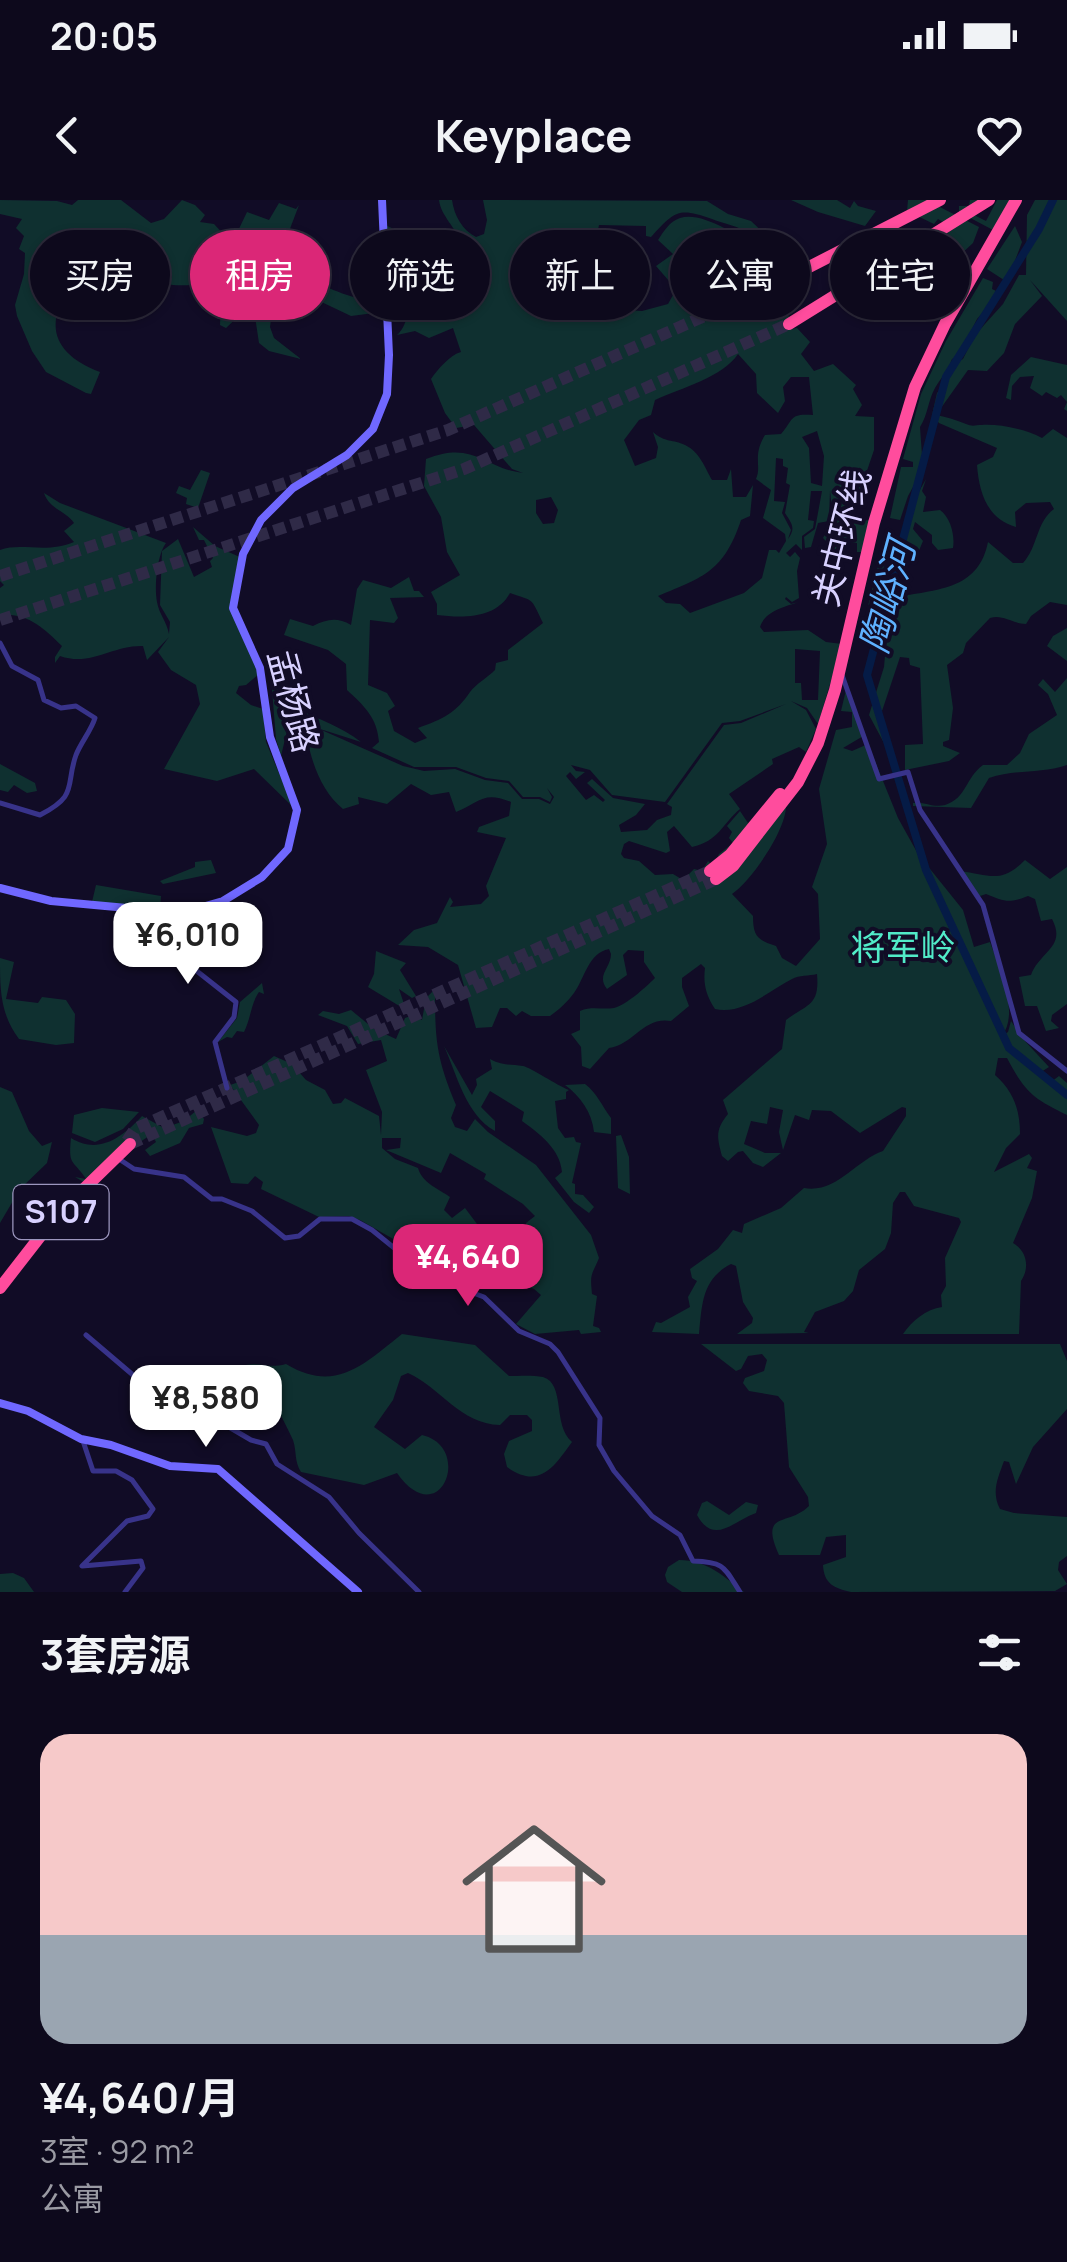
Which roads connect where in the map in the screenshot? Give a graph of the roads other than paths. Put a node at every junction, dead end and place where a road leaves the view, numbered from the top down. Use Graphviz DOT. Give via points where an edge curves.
graph roads {
  1 [pos="382,200"];
  2 [pos="940,200"];
  3 [pos="989,200"];
  4 [pos="1013,200"];
  5 [pos="810,266"];
  6 [pos="789,324"];
  7 [pos="0,643"];
  8 [pos="840,670"];
  9 [pos="0,803"];
  10 [pos="0,888"];
  11 [pos="147,910"];
  12 [pos="1067,1071"];
  13 [pos="227,1088"];
  14 [pos="116,1157"];
  15 [pos="0,1277"];
  16 [pos="0,1288"];
  17 [pos="86,1335"];
  18 [pos="0,1403"];
  19 [pos="81,1438"];
  20 [pos="125,1592"];
  21 [pos="358,1592"];
  22 [pos="420,1592"];
  23 [pos="740,1592"];
  1 -- 11 [label="main road, 孟杨路" via="387,394 373,429 348,455 293,488 261,520 243,554 234,608 260,668 270,737 297,810 288,849 262,877 223,901 181,913"];
  2 -- 5 [label="highway"];
  3 -- 6 [label="highway"];
  4 -- 8 [label="highway, 关中环线" via="915,387"];
  4 -- 8 [label="highway, 关中环线" via="911,385 832,681 794,780 713,875 733,866 798,782 818,743"];
  7 -- 9 [label="street" via="12,666 38,680 44,700 95,718 63,800 40,815"];
  8 -- 12 [label="street" via="880,779 908,772 920,810 983,905 1018,1033"];
  10 -- 11 [label="main road, 孟杨路"];
  11 -- 13 [label="street" via="143,960 179,957 236,1002 215,1042"];
  14 -- 15 [label="highway, S107" via="129,1142 53,1214"];
  14 -- 16 [label="highway, S107" via="56,1216"];
  14 -- 23 [label="street" via="134,1170 184,1177 212,1199 252,1211 285,1238 320,1219 352,1219 430,1276 497,1306 516,1329 558,1352 600,1418 600,1449 632,1494 680,1535 693,1561 720,1564"];
  17 -- 22 [label="street" via="133,1375 154,1407 176,1418 222,1423 266,1444 277,1464 329,1497"];
  18 -- 19 [label="main road"];
  19 -- 20 [label="street" via="93,1471 116,1471 132,1480 153,1509 120,1527 82,1566 142,1561"];
  19 -- 21 [label="main road" via="170,1466 218,1469"];
}
